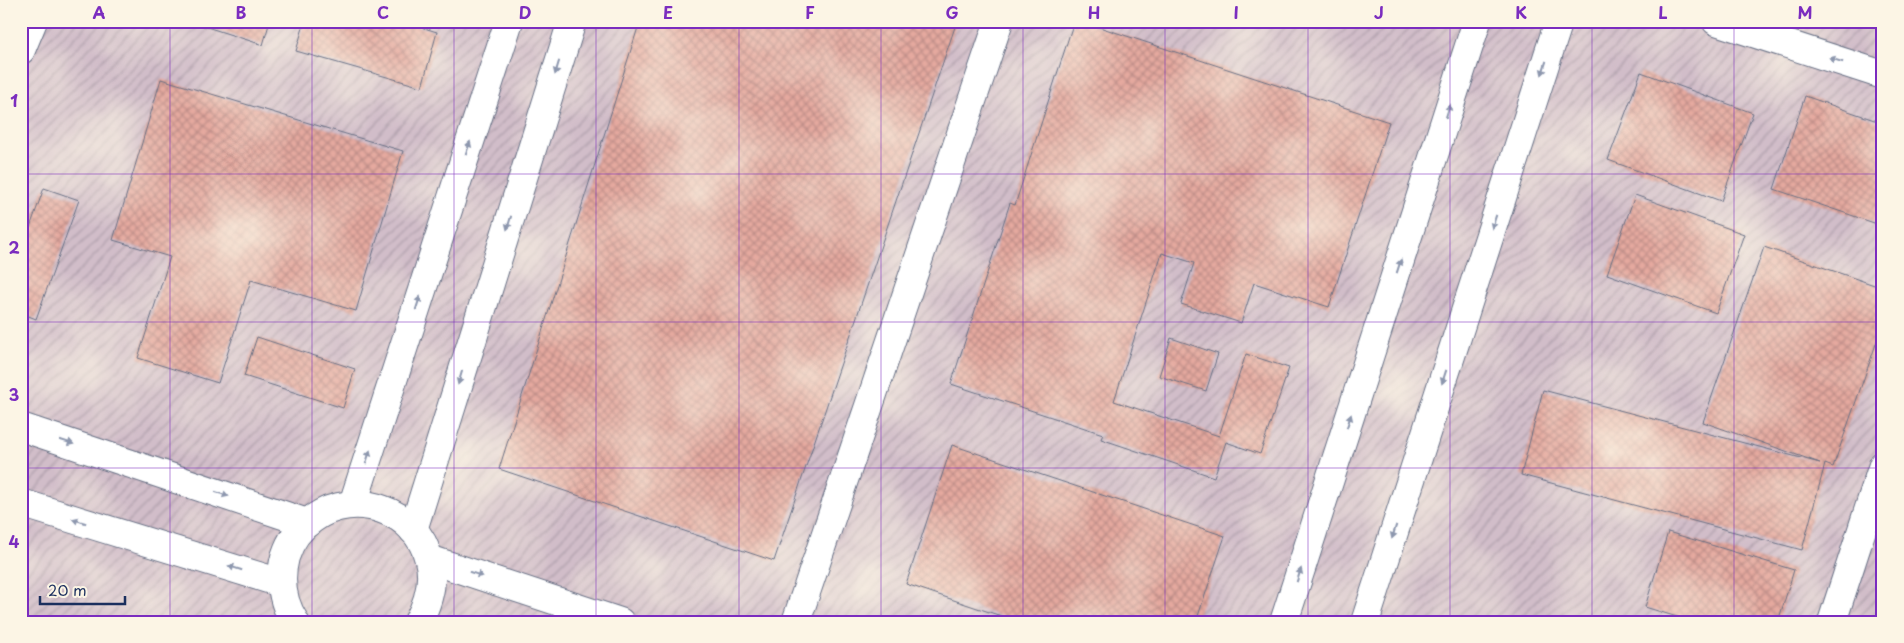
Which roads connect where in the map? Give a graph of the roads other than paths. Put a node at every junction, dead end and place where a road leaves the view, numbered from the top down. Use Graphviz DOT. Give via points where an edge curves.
graph roads {
  1 [pos="34,21"];
  2 [pos="510,21"];
  3 [pos="572,21"];
  4 [pos="999,21"];
  5 [pos="1477,21"];
  6 [pos="1559,21"];
  7 [pos="1716,21"];
  8 [pos="21,50"];
  9 [pos="1883,75"];
  10 [pos="21,427"];
  11 [pos="1883,465"];
  12 [pos="21,503"];
  13 [pos="353,504"];
  14 [pos="307,523"];
  15 [pos="413,530"];
  16 [pos="429,559"];
  17 [pos="281,582"];
  18 [pos="295,622"];
  19 [pos="418,622"];
  20 [pos="620,622"];
  21 [pos="796,622"];
  22 [pos="1284,622"];
  23 [pos="1365,622"];
  24 [pos="1832,622"];
  1 -- 8 [label="street"];
  13 -- 2 [label="street, one-way"];
  3 -- 15 [label="street, one-way"];
  4 -- 21 [label="street"];
  22 -- 5 [label="street, one-way"];
  6 -- 23 [label="street, one-way"];
  9 -- 7 [label="street, one-way"];
  10 -- 14 [label="street, one-way"];
  11 -- 24 [label="street"];
  17 -- 12 [label="street, one-way"];
  13 -- 14 [label="street" via="329,510"];
  13 -- 15 [label="street" via="386,510"];
  14 -- 17 [label="street" via="288,550"];
  15 -- 16 [label="street"];
  16 -- 19 [label="street" via="430,592"];
  16 -- 20 [label="street, one-way"];
  17 -- 18 [label="street" via="284,599"];
}
